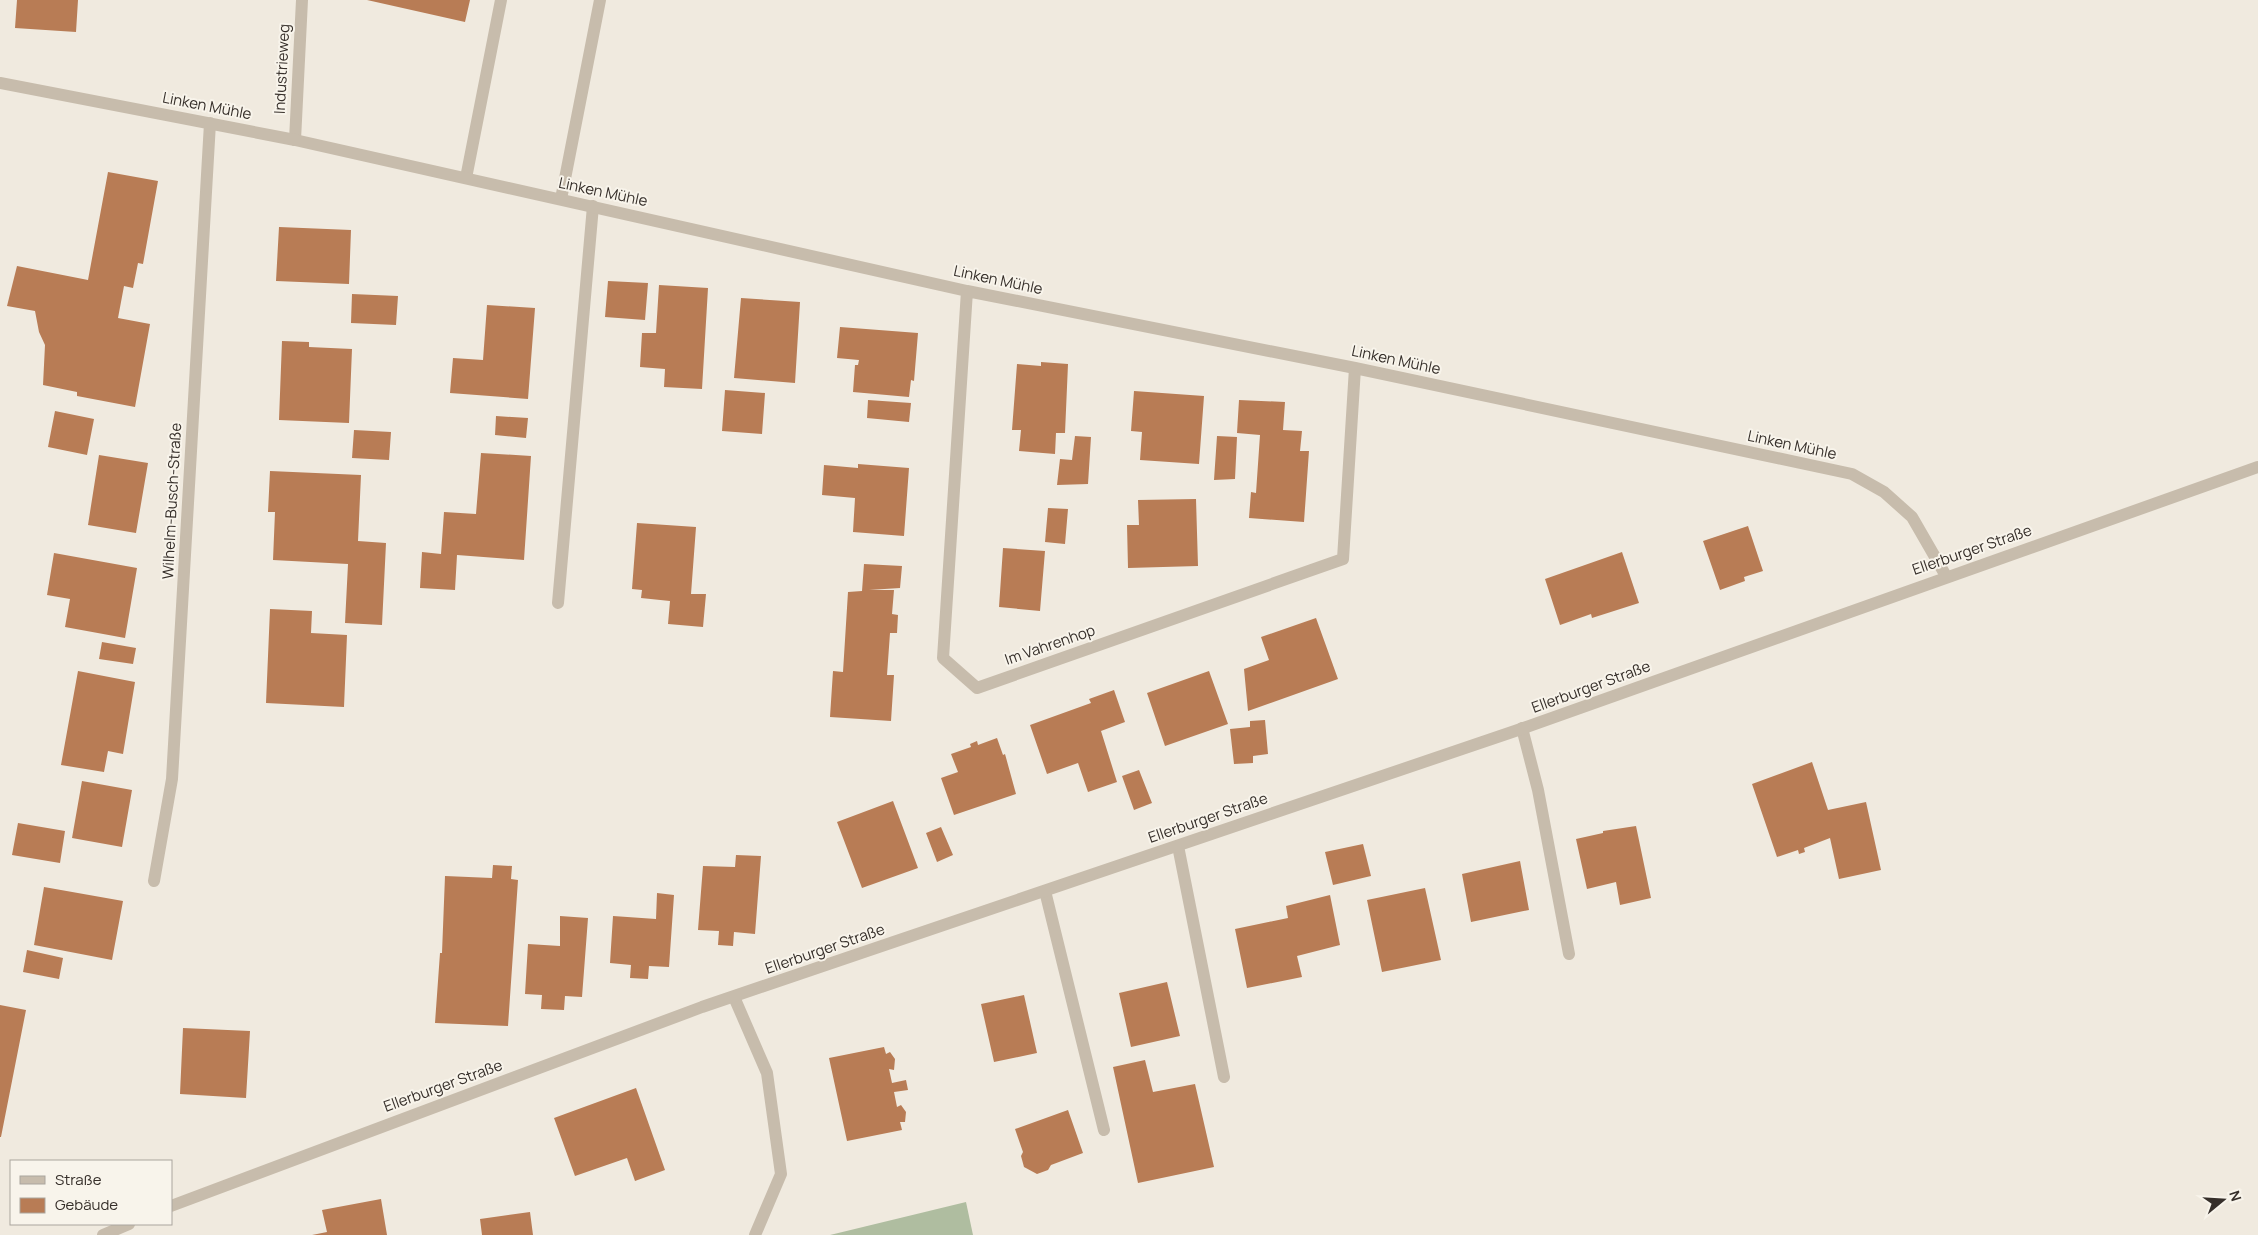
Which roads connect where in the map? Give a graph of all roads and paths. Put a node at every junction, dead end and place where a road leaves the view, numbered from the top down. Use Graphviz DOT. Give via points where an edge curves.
graph roads {
  1 [pos="302,0"];
  2 [pos="501,0"];
  3 [pos="600,0"];
  4 [pos="0,83"];
  5 [pos="210,123"];
  6 [pos="295,140"];
  7 [pos="466,178"];
  8 [pos="561,199"];
  9 [pos="593,206"];
  10 [pos="967,291"];
  11 [pos="1355,368"];
  12 [pos="2258,467"];
  13 [pos="1946,576"];
  14 [pos="558,602"];
  15 [pos="1522,728"];
  16 [pos="1178,846"];
  17 [pos="154,880"];
  18 [pos="1045,891"];
  19 [pos="1569,954"];
  20 [pos="734,997"];
  21 [pos="1224,1077"];
  22 [pos="1104,1130"];
  23 [pos="172,1206"];
  24 [pos="127,1225"];
  25 [pos="103,1235"];
  26 [pos="755,1235"];
  1 -- 6 [label="street, Industrieweg"];
  2 -- 7 [label="street"];
  3 -- 8 [label="street"];
  4 -- 5 [label="street, Linken Mühle"];
  5 -- 6 [label="street, Linken Mühle"];
  5 -- 17 [label="street, Wilhelm-Busch-Straße" via="172,779"];
  6 -- 7 [label="street, Linken Mühle"];
  7 -- 8 [label="street, Linken Mühle"];
  8 -- 9 [label="street, Linken Mühle"];
  9 -- 10 [label="street, Linken Mühle"];
  9 -- 14 [label="street"];
  10 -- 11 [label="street, Linken Mühle"];
  10 -- 11 [label="street, Im Vahrenhop" via="943,658 977,688 1343,559"];
  11 -- 13 [label="street, Linken Mühle" via="1852,474 1884,492 1912,517"];
  12 -- 13 [label="street, Ellerburger Straße"];
  13 -- 15 [label="street, Ellerburger Straße"];
  15 -- 16 [label="street, Ellerburger Straße"];
  15 -- 19 [label="street" via="1538,790"];
  16 -- 18 [label="street, Ellerburger Straße"];
  16 -- 21 [label="street"];
  18 -- 20 [label="street, Ellerburger Straße"];
  18 -- 22 [label="street"];
  20 -- 23 [label="street, Ellerburger Straße"];
  20 -- 26 [label="street" via="768,1073 781,1174"];
  24 -- 25 [label="street"];
}
